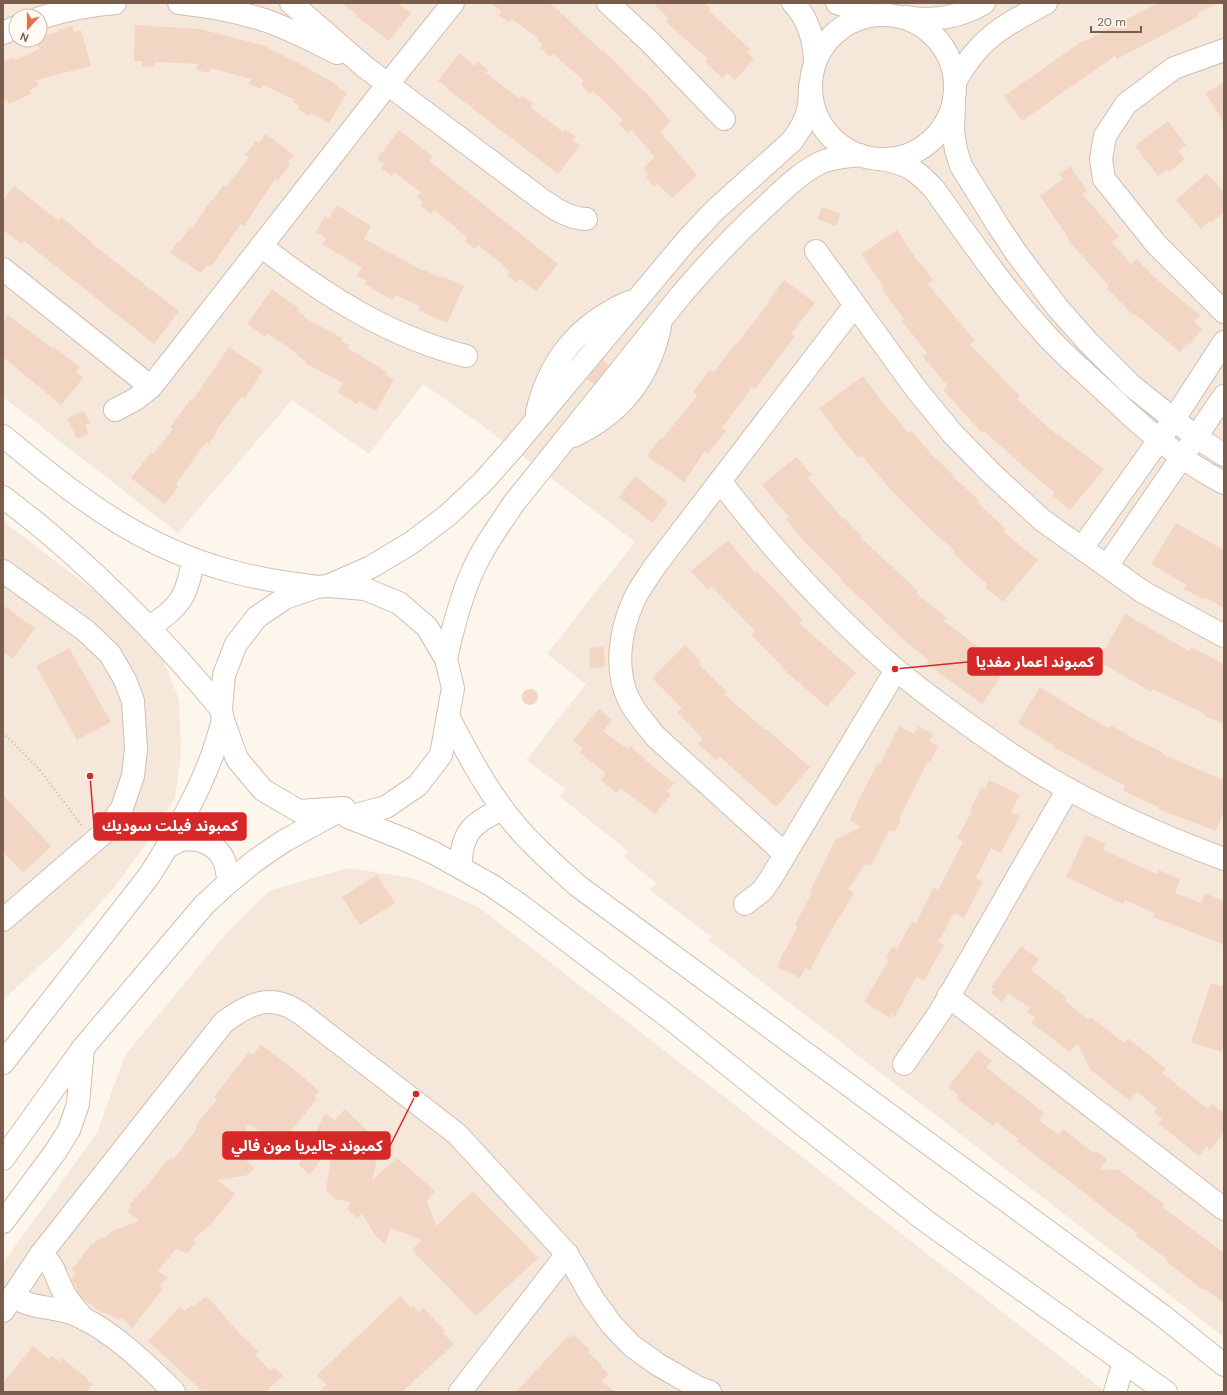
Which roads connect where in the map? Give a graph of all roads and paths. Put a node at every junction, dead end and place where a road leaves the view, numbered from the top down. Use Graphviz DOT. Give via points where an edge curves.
graph roads {
  1 [pos="115,3"];
  2 [pos="179,3"];
  3 [pos="291,3"];
  4 [pos="454,3"];
  5 [pos="608,3"];
  6 [pos="793,3"];
  7 [pos="837,3"];
  8 [pos="984,3"];
  9 [pos="1046,3"];
  10 [pos="871,15"];
  11 [pos="48,16"];
  12 [pos="896,16"];
  13 [pos="1224,50"];
  14 [pos="815,61"];
  15 [pos="366,67"];
  16 [pos="388,84"];
  17 [pos="810,86"];
  18 [pos="955,92"];
  19 [pos="724,119"];
  20 [pos="870,157"];
  21 [pos="586,219"];
  22 [pos="261,246"];
  23 [pos="816,251"];
  24 [pos="3,269"];
  25 [pos="637,299"];
  26 [pos="855,305"];
  27 [pos="1224,312"];
  28 [pos="622,317"];
  29 [pos="662,318"];
  30 [pos="647,337"];
  31 [pos="1224,342"];
  32 [pos="466,356"];
  33 [pos="151,387"];
  34 [pos="556,396"];
  35 [pos="1224,396"];
  36 [pos="115,410"];
  37 [pos="584,417"];
  38 [pos="1174,419"];
  39 [pos="535,420"];
  40 [pos="3,436"];
  41 [pos="1196,437"];
  42 [pos="565,440"];
  43 [pos="1159,440"];
  44 [pos="1224,455"];
  45 [pos="1182,458"];
  46 [pos="720,481"];
  47 [pos="1224,484"];
  48 [pos="3,497"];
  49 [pos="1082,548"];
  50 [pos="193,559"];
  51 [pos="1107,566"];
  52 [pos="3,571"];
  53 [pos="322,586"];
  54 [pos="149,627"];
  55 [pos="1224,636"];
  56 [pos="446,659"];
  57 [pos="896,670"];
  58 [pos="222,715"];
  59 [pos="448,716"];
  60 [pos="3,733"];
  61 [pos="1068,789"];
  62 [pos="503,809"];
  63 [pos="346,812"];
  64 [pos="94,842"];
  65 [pos="168,847"];
  66 [pos="785,854"];
  67 [pos="1224,859"];
  68 [pos="461,868"];
  69 [pos="229,882"];
  70 [pos="745,904"];
  71 [pos="5,914"];
  72 [pos="948,996"];
  73 [pos="30,1027"];
  74 [pos="3,1038"];
  75 [pos="83,1048"];
  76 [pos="3,1063"];
  77 [pos="904,1064"];
  78 [pos="3,1158"];
  79 [pos="1224,1209"];
  80 [pos="3,1222"];
  81 [pos="41,1254"];
  82 [pos="567,1254"];
  83 [pos="8,1304"];
  84 [pos="84,1319"];
  85 [pos="1124,1362"];
  86 [pos="1224,1365"];
  87 [pos="1160,1390"];
  88 [pos="174,1392"];
  89 [pos="460,1392"];
  90 [pos="710,1392"];
  91 [pos="1115,1392"];
  1 -- 11 [label="street" via="91,5"];
  2 -- 15 [label="street" via="262,19"];
  3 -- 15 [label="street"];
  4 -- 16 [label="street"];
  5 -- 19 [label="street" via="650,42"];
  6 -- 14 [label="street" via="806,19 810,29"];
  7 -- 10 [label="street"];
  8 -- 12 [label="street" via="948,17 913,19"];
  9 -- 18 [label="street" via="1011,22 984,42 963,68"];
  10 -- 12 [label="street"];
  10 -- 14 [label="street" via="848,24 828,39"];
  12 -- 18 [label="street" via="920,24 939,41 951,63"];
  13 -- 27 [label="street" via="1174,68 1126,104 1105,136 1101,159 1104,179 1156,244"];
  14 -- 17 [label="street"];
  15 -- 16 [label="street"];
  16 -- 21 [label="street" via="540,199 558,211 575,218"];
  16 -- 22 [label="street"];
  17 -- 20 [label="street" via="814,110 827,132 842,146"];
  17 -- 25 [label="street" via="810,105 801,130 714,212"];
  18 -- 20 [label="street" via="947,121 919,150 900,157"];
  18 -- 38 [label="street" via="953,131 961,166 1017,254 1057,307 1087,341 1132,386"];
  20 -- 29 [label="street" via="829,159 818,164 783,190 706,266"];
  20 -- 43 [label="street" via="896,161 923,177 1004,286 1047,337"];
  22 -- 32 [label="street" via="339,302 419,342"];
  22 -- 33 [label="street"];
  23 -- 26 [label="street"];
  24 -- 33 [label="street"];
  25 -- 28 [label="street"];
  25 -- 39 [label="street" via="612,310 588,325 569,345 550,374 541,394"];
  26 -- 46 [label="street"];
  26 -- 49 [label="street" via="916,390 952,433 1042,520"];
  28 -- 30 [label="street"];
  28 -- 34 [label="street"];
  29 -- 30 [label="street"];
  29 -- 42 [label="street" via="657,345 646,370 631,393 612,412 590,428"];
  30 -- 37 [label="street"];
  31 -- 38 [label="street"];
  33 -- 36 [label="street" via="136,399"];
  34 -- 37 [label="street"];
  34 -- 39 [label="street"];
  35 -- 41 [label="street"];
  37 -- 42 [label="street"];
  38 -- 41 [label="street"];
  38 -- 43 [label="street"];
  39 -- 53 [label="street" via="482,483 448,515 411,544 371,567"];
  40 -- 50 [label="street" via="117,522"];
  41 -- 44 [label="street"];
  41 -- 45 [label="street"];
  42 -- 56 [label="street" via="514,503 490,538 470,576 456,617"];
  43 -- 45 [label="street"];
  43 -- 49 [label="street"];
  45 -- 47 [label="street"];
  45 -- 51 [label="street"];
  46 -- 57 [label="street" via="744,513 806,584"];
  46 -- 66 [label="street" via="655,566 634,599 622,640 621,671 634,710 656,737"];
  48 -- 54 [label="street" via="52,536"];
  49 -- 51 [label="street"];
  50 -- 53 [label="street" via="233,572 275,581"];
  50 -- 54 [label="street" via="190,580 181,600 167,616"];
  51 -- 55 [label="street" via="1143,592"];
  52 -- 64 [label="street" via="86,631 110,654 133,700 136,749 133,776 122,808 106,831"];
  53 -- 56 [label="street" via="365,589 399,603 427,627"];
  53 -- 58 [label="street" via="279,602 257,617 236,644 224,675"];
  54 -- 58 [label="street"];
  56 -- 59 [label="street" via="453,688"];
  57 -- 61 [label="street" via="974,729"];
  57 -- 66 [label="street"];
  58 -- 63 [label="street" via="237,759 263,790 299,810"];
  58 -- 65 [label="street" via="213,753 200,785"];
  59 -- 62 [label="street" via="482,780"];
  59 -- 63 [label="street" via="441,755 418,785 386,807"];
  60 -- 64 [label="path" via="39,769"];
  61 -- 67 [label="street" via="1163,836"];
  61 -- 72 [label="street"];
  62 -- 68 [label="street" via="481,819 471,829 460,854"];
  62 -- 86 [label="street" via="526,837 578,886 1163,1316"];
  63 -- 68 [label="street"];
  63 -- 69 [label="street" via="284,841"];
  64 -- 71 [label="street"];
  65 -- 69 [label="street" via="180,841 194,839 207,843 218,851 225,863"];
  65 -- 73 [label="street" via="149,876"];
  66 -- 70 [label="street" via="762,891"];
  68 -- 85 [label="street" via="491,885 548,925 927,1222"];
  69 -- 75 [label="street" via="204,905"];
  72 -- 77 [label="street"];
  72 -- 79 [label="street"];
  73 -- 74 [label="street"];
  73 -- 76 [label="street"];
  75 -- 78 [label="street"];
  75 -- 80 [label="street" via="78,1104 69,1130"];
  81 -- 82 [label="street" via="224,1022 253,1004 269,1001 285,1004 299,1012 457,1134"];
  81 -- 83 [label="street"];
  81 -- 84 [label="street" via="55,1271 67,1299"];
  82 -- 89 [label="street"];
  82 -- 90 [label="street" via="593,1299 611,1324 632,1346 656,1364"];
  83 -- 84 [label="street" via="27,1304 55,1309"];
  84 -- 88 [label="street" via="136,1356"];
  85 -- 87 [label="street"];
  85 -- 91 [label="street"];
}
